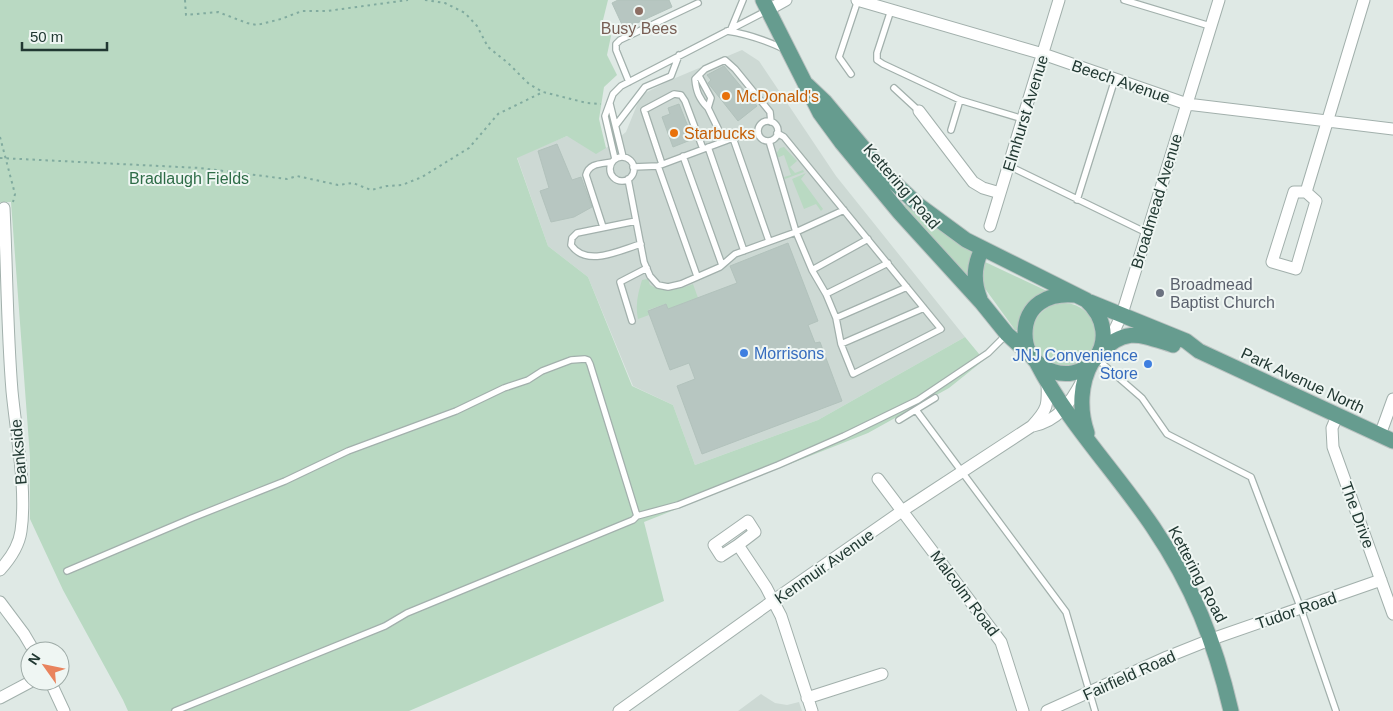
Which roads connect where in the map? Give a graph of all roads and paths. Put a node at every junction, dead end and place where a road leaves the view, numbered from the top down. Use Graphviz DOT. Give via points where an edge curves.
graph roads {
  1 [pos="185,0"];
  2 [pos="408,0"];
  3 [pos="425,0"];
  4 [pos="743,0"];
  5 [pos="786,0"];
  6 [pos="857,0"];
  7 [pos="1059,0"];
  8 [pos="1124,0"];
  9 [pos="1218,0"];
  10 [pos="1364,0"];
  11 [pos="698,3"];
  12 [pos="765,5"];
  13 [pos="884,5"];
  14 [pos="1210,26"];
  15 [pos="729,30"];
  16 [pos="788,51"];
  17 [pos="1043,54"];
  18 [pos="679,55"];
  19 [pos="851,74"];
  20 [pos="699,76"];
  21 [pos="1115,79"];
  22 [pos="629,82"];
  23 [pos="807,85"];
  24 [pos="894,88"];
  25 [pos="543,92"];
  26 [pos="960,100"];
  27 [pos="610,104"];
  28 [pos="1187,104"];
  29 [pos="708,108"];
  30 [pos="919,111"];
  31 [pos="1023,119"];
  32 [pos="771,122"];
  33 [pos="1328,122"];
  34 [pos="616,125"];
  35 [pos="1393,129"];
  36 [pos="950,130"];
  37 [pos="758,132"];
  38 [pos="777,133"];
  39 [pos="0,137"];
  40 [pos="733,138"];
  41 [pos="724,141"];
  42 [pos="769,141"];
  43 [pos="706,148"];
  44 [pos="683,156"];
  45 [pos="623,157"];
  46 [pos="0,158"];
  47 [pos="6,159"];
  48 [pos="613,161"];
  49 [pos="660,165"];
  50 [pos="633,166"];
  51 [pos="1009,166"];
  52 [pos="628,180"];
  53 [pos="1306,192"];
  54 [pos="1000,193"];
  55 [pos="1077,200"];
  56 [pos="4,208"];
  57 [pos="844,210"];
  58 [pos="636,221"];
  59 [pos="990,226"];
  60 [pos="603,227"];
  61 [pos="796,232"];
  62 [pos="1147,233"];
  63 [pos="868,239"];
  64 [pos="770,241"];
  65 [pos="641,244"];
  66 [pos="982,249"];
  67 [pos="744,251"];
  68 [pos="888,263"];
  69 [pos="722,265"];
  70 [pos="647,268"];
  71 [pos="812,270"];
  72 [pos="697,276"];
  73 [pos="907,287"];
  74 [pos="826,294"];
  75 [pos="1080,298"];
  76 [pos="982,302"];
  77 [pos="924,308"];
  78 [pos="1122,314"];
  79 [pos="836,318"];
  80 [pos="632,321"];
  81 [pos="1008,334"];
  82 [pos="841,344"];
  83 [pos="1199,350"];
  84 [pos="1096,358"];
  85 [pos="1035,360"];
  86 [pos="1047,381"];
  87 [pos="935,398"];
  88 [pos="1393,399"];
  89 [pos="1065,408"];
  90 [pos="916,410"];
  91 [pos="1337,416"];
  92 [pos="899,420"];
  93 [pos="1032,426"];
  94 [pos="1386,438"];
  95 [pos="1090,442"];
  96 [pos="962,472"];
  97 [pos="878,479"];
  98 [pos="902,512"];
  99 [pos="637,516"];
  100 [pos="738,545"];
  101 [pos="0,570"];
  102 [pos="67,570"];
  103 [pos="1381,580"];
  104 [pos="774,600"];
  105 [pos="0,602"];
  106 [pos="1301,609"];
  107 [pos="1393,614"];
  108 [pos="1212,639"];
  109 [pos="28,641"];
  110 [pos="882,674"];
  111 [pos="20,687"];
  112 [pos="55,691"];
  113 [pos="1090,692"];
  114 [pos="0,698"];
  115 [pos="807,698"];
  116 [pos="64,711"];
  117 [pos="175,711"];
  118 [pos="619,711"];
  119 [pos="812,711"];
  120 [pos="1022,711"];
  121 [pos="1047,711"];
  122 [pos="1095,711"];
  123 [pos="1231,711"];
  124 [pos="1336,711"];
  1 -- 2 [label="path" via="186,15 218,12 258,25 302,11 327,11"];
  3 -- 25 [label="path" via="444,3 465,13 477,26 488,47 529,84"];
  4 -- 15 [label="lane"];
  5 -- 12 [label="street"];
  6 -- 13 [label="street, Beech Avenue"];
  6 -- 19 [label="lane" via="840,57"];
  7 -- 17 [label="street, Elmhurst Avenue"];
  8 -- 14 [label="lane"];
  9 -- 14 [label="street, Broadmead Avenue"];
  10 -- 33 [label="street"];
  11 -- 22 [label="lane" via="616,44"];
  12 -- 15 [label="lane"];
  12 -- 16 [label="main road, Kettering Road"];
  13 -- 17 [label="street, Beech Avenue"];
  13 -- 26 [label="lane" via="878,60"];
  14 -- 28 [label="street, Broadmead Avenue"];
  15 -- 16 [label="lane" via="758,37"];
  15 -- 18 [label="lane"];
  16 -- 23 [label="main road, Kettering Road"];
  17 -- 21 [label="street, Beech Avenue"];
  17 -- 31 [label="street, Elmhurst Avenue"];
  18 -- 22 [label="lane"];
  18 -- 34 [label="lane" via="671,76 645,87"];
  20 -- 29 [label="lane" via="711,98"];
  20 -- 29 [label="lane" via="695,79 696,91"];
  20 -- 32 [label="lane" via="705,69 725,60 770,112"];
  21 -- 28 [label="street, Beech Avenue"];
  21 -- 55 [label="lane"];
  22 -- 27 [label="lane" via="613,94"];
  23 -- 66 [label="main road, Kettering Road" via="917,204"];
  23 -- 76 [label="main road, Kettering Road" via="820,113 842,143 900,213"];
  24 -- 30 [label="lane"];
  25 -- 27 [label="path" via="587,103"];
  25 -- 47 [label="path" via="498,114 469,148 422,177 371,190 297,176 287,179 200,168"];
  26 -- 31 [label="lane"];
  26 -- 36 [label="lane"];
  27 -- 34 [label="lane"];
  27 -- 48 [label="lane" via="605,116"];
  28 -- 33 [label="street, Beech Avenue"];
  28 -- 62 [label="street, Broadmead Avenue"];
  29 -- 41 [label="lane"];
  30 -- 54 [label="street" via="972,182"];
  31 -- 51 [label="street, Elmhurst Avenue"];
  32 -- 37 [label="lane" via="762,124"];
  32 -- 38 [label="lane"];
  33 -- 35 [label="street, Beech Avenue"];
  33 -- 53 [label="street"];
  34 -- 45 [label="lane"];
  37 -- 40 [label="lane"];
  37 -- 42 [label="lane" via="760,138"];
  38 -- 42 [label="lane"];
  38 -- 57 [label="lane" via="784,136"];
  39 -- 47 [label="path"];
  40 -- 41 [label="lane"];
  40 -- 64 [label="lane"];
  41 -- 43 [label="lane"];
  42 -- 61 [label="lane"];
  43 -- 44 [label="lane"];
  43 -- 49 [label="lane" via="685,101 681,95 674,94 644,110"];
  43 -- 67 [label="lane"];
  44 -- 49 [label="lane"];
  44 -- 69 [label="lane"];
  45 -- 48 [label="lane"];
  45 -- 50 [label="lane"];
  46 -- 47 [label="path"];
  47 -- 56 [label="path" via="15,194 13,205"];
  48 -- 52 [label="lane" via="610,168 612,176 619,181"];
  48 -- 60 [label="lane" via="592,166 586,175"];
  49 -- 50 [label="lane"];
  49 -- 72 [label="lane"];
  50 -- 52 [label="lane"];
  51 -- 54 [label="street, Elmhurst Avenue"];
  51 -- 55 [label="lane"];
  52 -- 58 [label="lane"];
  53 -- 53 [label="street" via="1316,201 1296,269 1272,262 1294,192"];
  54 -- 59 [label="street, Elmhurst Avenue"];
  55 -- 62 [label="lane"];
  56 -- 101 [label="street, Bankside" via="22,520 16,547"];
  57 -- 61 [label="lane"];
  57 -- 63 [label="lane"];
  58 -- 60 [label="lane"];
  58 -- 65 [label="lane"];
  60 -- 65 [label="lane" via="577,233 571,246 576,253 600,256"];
  61 -- 64 [label="lane"];
  61 -- 71 [label="lane"];
  62 -- 78 [label="street, Broadmead Avenue"];
  63 -- 68 [label="lane"];
  63 -- 71 [label="lane"];
  64 -- 67 [label="lane"];
  65 -- 70 [label="lane"];
  66 -- 75 [label="main road, Kettering Road"];
  66 -- 76 [label="main road, Kettering Road" via="975,277"];
  67 -- 69 [label="lane"];
  68 -- 73 [label="lane"];
  68 -- 74 [label="lane"];
  69 -- 72 [label="lane"];
  70 -- 72 [label="lane" via="658,285 668,287"];
  70 -- 80 [label="lane" via="620,282"];
  71 -- 74 [label="lane"];
  73 -- 77 [label="lane"];
  73 -- 79 [label="lane"];
  74 -- 79 [label="lane"];
  75 -- 78 [label="main road, Park Avenue North"];
  75 -- 84 [label="main road" via="1095,308 1104,329 1104,341"];
  75 -- 85 [label="main road" via="1061,294 1050,296 1031,311 1025,331 1028,350"];
  76 -- 81 [label="main road, Kettering Road"];
  77 -- 82 [label="lane"];
  77 -- 82 [label="lane" via="941,329 853,374"];
  78 -- 83 [label="main road, Park Avenue North" via="1186,341"];
  78 -- 84 [label="street, Broadmead Avenue"];
  79 -- 82 [label="lane"];
  81 -- 85 [label="main road, Kettering Road"];
  81 -- 99 [label="lane" via="988,352 918,400 778,465 678,505"];
  83 -- 84 [label="main road, Park Avenue North" via="1184,349 1133,334"];
  83 -- 91 [label="main road, Park Avenue North"];
  84 -- 85 [label="main road" via="1082,369 1070,373 1048,370"];
  84 -- 89 [label="street, Kenmuir Avenue"];
  84 -- 95 [label="main road, Kettering Road" via="1082,403 1082,420"];
  84 -- 106 [label="lane" via="1142,398 1167,434 1251,477"];
  85 -- 86 [label="main road, Kettering Road"];
  86 -- 89 [label="main road, Kettering Road"];
  86 -- 93 [label="street, Kenmuir Avenue" via="1044,413"];
  87 -- 90 [label="lane"];
  88 -- 94 [label="street"];
  89 -- 93 [label="street, Kenmuir Avenue" via="1043,424"];
  89 -- 95 [label="main road, Kettering Road"];
  90 -- 92 [label="lane"];
  90 -- 96 [label="lane"];
  91 -- 94 [label="main road, Park Avenue North"];
  91 -- 103 [label="street, The Drive" via="1331,436 1333,447"];
  93 -- 96 [label="street, Kenmuir Avenue"];
  95 -- 108 [label="main road, Kettering Road" via="1175,562"];
  96 -- 98 [label="street, Kenmuir Avenue"];
  96 -- 113 [label="lane" via="1066,612"];
  97 -- 98 [label="street, Malcolm Road"];
  98 -- 104 [label="street, Kenmuir Avenue"];
  98 -- 120 [label="street, Malcolm Road" via="1001,642"];
  99 -- 102 [label="lane" via="590,364 588,360 580,359 542,371 456,411 348,451 285,482"];
  99 -- 117 [label="lane" via="407,613 385,626"];
  100 -- 104 [label="street"];
  103 -- 106 [label="street, Tudor Road"];
  103 -- 107 [label="street, The Drive"];
  104 -- 115 [label="street"];
  104 -- 118 [label="street, Kenmuir Avenue"];
  105 -- 109 [label="street"];
  106 -- 108 [label="street, Tudor Road"];
  106 -- 124 [label="lane"];
  108 -- 113 [label="street, Fairfield Road"];
  108 -- 123 [label="main road, Kettering Road"];
  110 -- 115 [label="street"];
  111 -- 114 [label="street"];
  112 -- 116 [label="street"];
  113 -- 121 [label="street, Fairfield Road"];
  113 -- 122 [label="lane"];
  115 -- 119 [label="street"];
}
